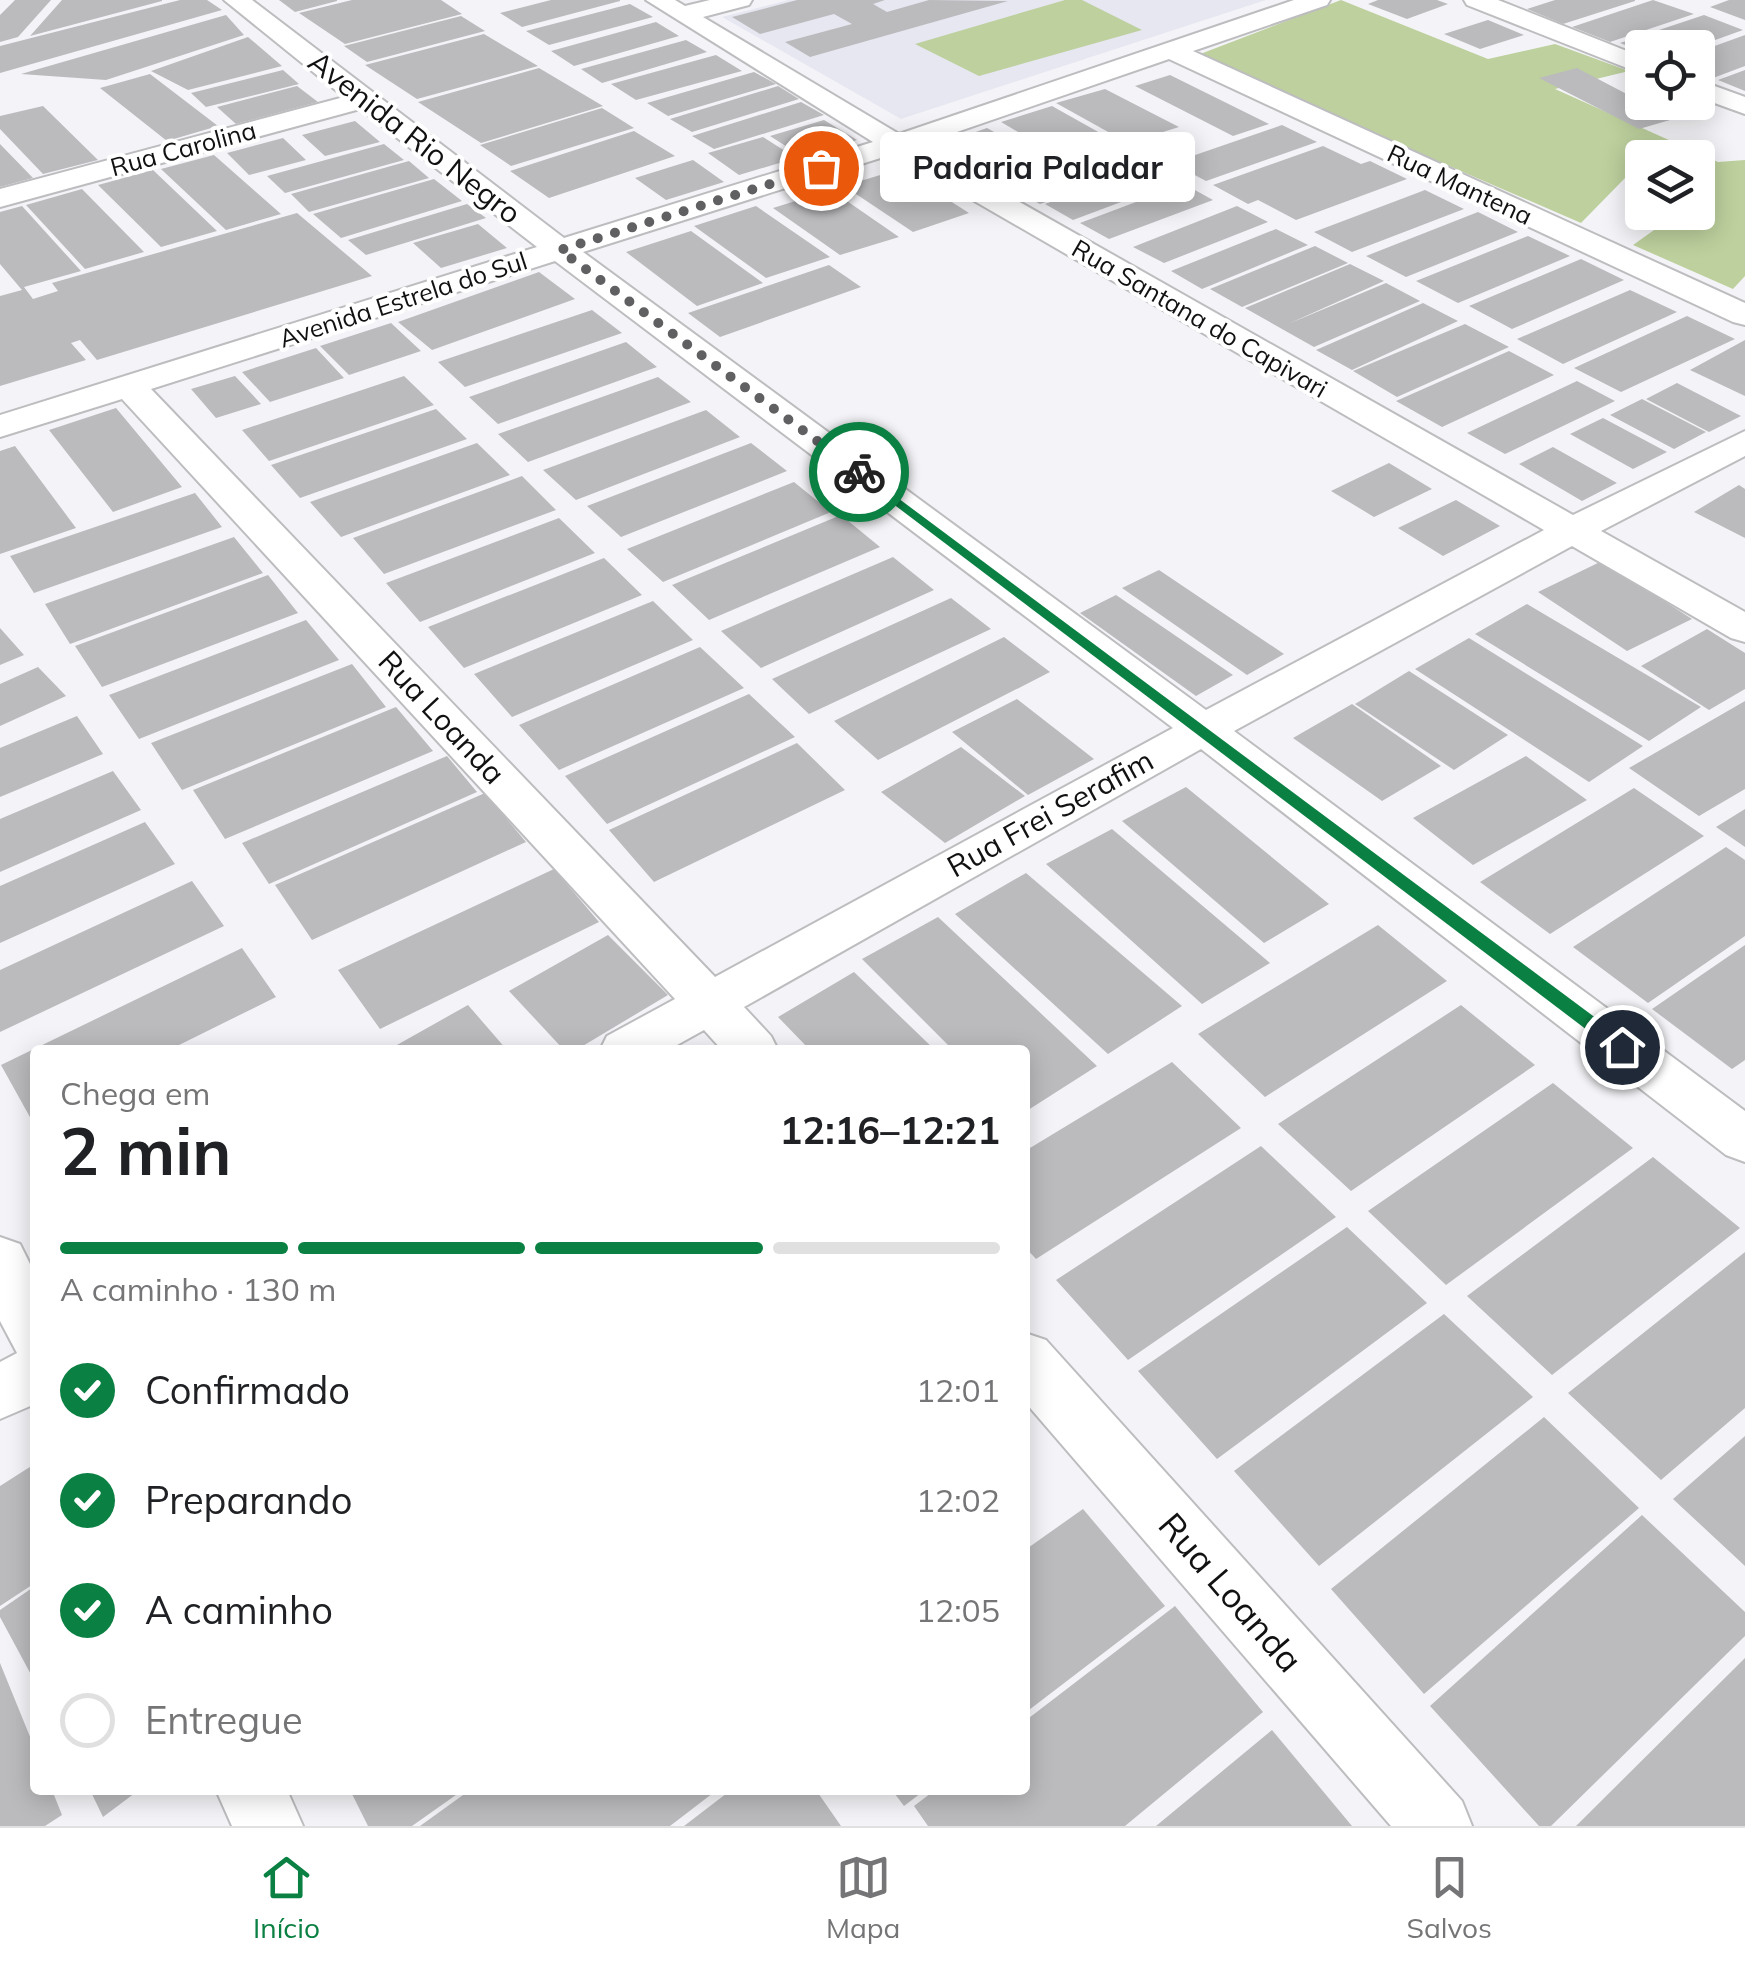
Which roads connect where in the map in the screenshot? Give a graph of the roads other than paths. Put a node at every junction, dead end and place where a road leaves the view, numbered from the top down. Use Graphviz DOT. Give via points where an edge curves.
graph roads {
  1 [pos="236,0"];
  2 [pos="740,0"];
  3 [pos="1318,0"];
  4 [pos="1476,0"];
  5 [pos="671,7"];
  6 [pos="1174,52"];
  7 [pos="1625,59"];
  8 [pos="1715,95"];
  9 [pos="366,99"];
  10 [pos="1745,106"];
  11 [pos="896,144"];
  12 [pos="0,198"];
  13 [pos="560,250"];
  14 [pos="1745,316"];
  15 [pos="129,386"];
  16 [pos="0,426"];
  17 [pos="1745,442"];
  18 [pos="1571,529"];
  19 [pos="1745,629"];
  20 [pos="1202,728"];
  21 [pos="711,1003"];
  22 [pos="634,1045"];
  23 [pos="749,1045"];
  24 [pos="1745,1140"];
  25 [pos="0,1262"];
  26 [pos="30,1324"];
  27 [pos="1030,1364"];
  28 [pos="30,1376"];
  29 [pos="0,1392"];
  30 [pos="253,1795"];
  31 [pos="268,1826"];
  32 [pos="1437,1826"];
  1 -- 9 [label="street, Avenida Rio Negro"];
  2 -- 5 [label="street"];
  3 -- 6 [label="street, Avenida Estrela do Sul"];
  4 -- 7 [label="street"];
  5 -- 11 [label="street, Rua Santana do Capivari"];
  6 -- 11 [label="street, Avenida Estrela do Sul"];
  6 -- 14 [label="street, Rua Mantena"];
  8 -- 10 [label="street"];
  9 -- 12 [label="street, Rua Carolina"];
  9 -- 13 [label="street, Avenida Rio Negro"];
  11 -- 13 [label="street, Avenida Estrela do Sul"];
  11 -- 18 [label="street, Rua Santana do Capivari"];
  13 -- 15 [label="street, Avenida Estrela do Sul"];
  13 -- 20 [label="street, Avenida Rio Negro"];
  15 -- 16 [label="street, Avenida Estrela do Sul"];
  15 -- 21 [label="street, Rua Loanda"];
  17 -- 18 [label="street, Rua Frei Serafim"];
  18 -- 19 [label="street, Rua Santana do Capivari"];
  18 -- 20 [label="street, Rua Frei Serafim"];
  20 -- 21 [label="street, Rua Frei Serafim"];
  20 -- 24 [label="street, Avenida Rio Negro"];
  21 -- 22 [label="street, Rua Frei Serafim"];
  21 -- 23 [label="street, Rua Loanda"];
  25 -- 26 [label="street"];
  27 -- 32 [label="street, Rua Loanda"];
  28 -- 29 [label="street"];
  30 -- 31 [label="street"];
}
